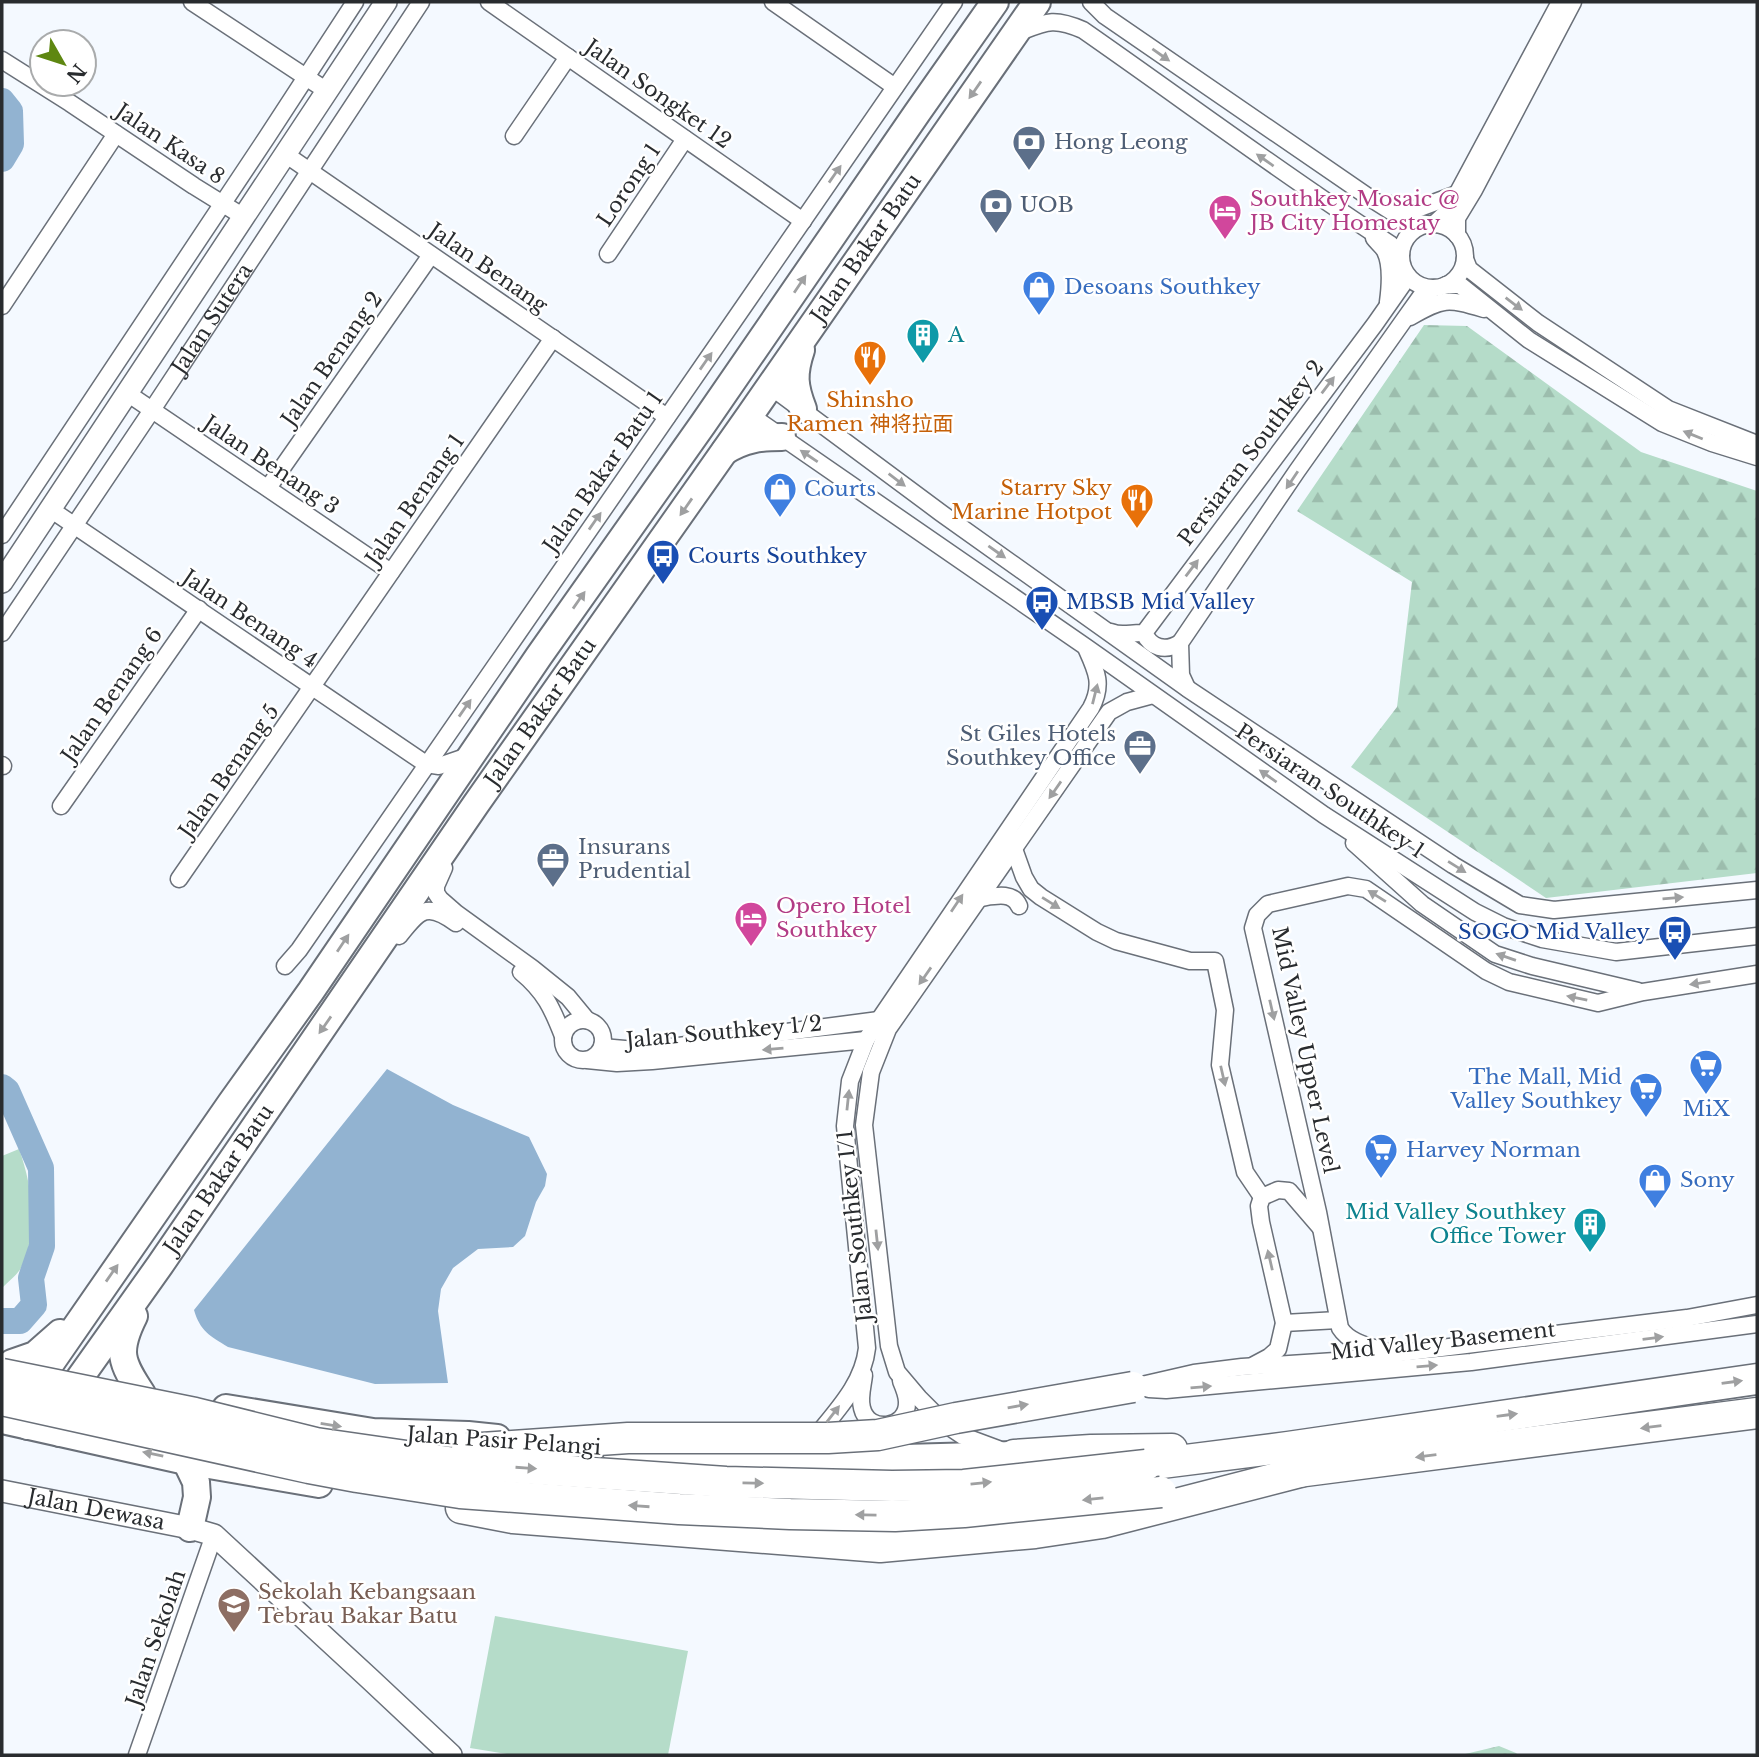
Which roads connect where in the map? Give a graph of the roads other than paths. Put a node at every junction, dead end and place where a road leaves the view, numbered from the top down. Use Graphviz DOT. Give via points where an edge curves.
graph roads {
  1 [pos="194,2"];
  2 [pos="355,2"];
  3 [pos="386,2"];
  4 [pos="421,2"];
  5 [pos="489,2"];
  6 [pos="954,2"];
  7 [pos="995,2"];
  8 [pos="1037,2"];
  9 [pos="1091,2"];
  10 [pos="1560,2"];
  11 [pos="1573,2"];
  12 [pos="784,5"];
  13 [pos="1014,34"];
  14 [pos="568,57"];
  15 [pos="2,60"];
  16 [pos="306,77"];
  17 [pos="895,87"];
  18 [pos="327,91"];
  19 [pos="116,134"];
  20 [pos="514,136"];
  21 [pos="685,139"];
  22 [pos="285,154"];
  23 [pos="310,171"];
  24 [pos="1474,190"];
  25 [pos="1457,194"];
  26 [pos="1370,198"];
  27 [pos="222,204"];
  28 [pos="244,217"];
  29 [pos="803,221"];
  30 [pos="1430,224"];
  31 [pos="1364,227"];
  32 [pos="1457,235"];
  33 [pos="608,254"];
  34 [pos="431,255"];
  35 [pos="1465,258"];
  36 [pos="1401,261"];
  37 [pos="1486,283"];
  38 [pos="1440,286"];
  39 [pos="1388,304"];
  40 [pos="2,306"];
  41 [pos="1493,312"];
  42 [pos="1404,320"];
  43 [pos="805,335"];
  44 [pos="552,338"];
  45 [pos="761,340"];
  46 [pos="770,386"];
  47 [pos="127,393"];
  48 [pos="747,404"];
  49 [pos="803,409"];
  50 [pos="152,410"];
  51 [pos="667,417"];
  52 [pos="704,424"];
  53 [pos="782,438"];
  54 [pos="1757,444"];
  55 [pos="725,451"];
  56 [pos="1757,457"];
  57 [pos="268,488"];
  58 [pos="50,509"];
  59 [pos="942,513"];
  60 [pos="75,525"];
  61 [pos="2,535"];
  62 [pos="926,536"];
  63 [pos="391,572"];
  64 [pos="2,582"];
  65 [pos="199,609"];
  66 [pos="1108,631"];
  67 [pos="2,633"];
  68 [pos="1144,633"];
  69 [pos="1180,643"];
  70 [pos="1086,647"];
  71 [pos="313,686"];
  72 [pos="1188,689"];
  73 [pos="1153,695"];
  74 [pos="472,754"];
  75 [pos="426,764"];
  76 [pos="476,804"];
  77 [pos="61,806"];
  78 [pos="1324,815"];
  79 [pos="430,817"];
  80 [pos="1014,849"];
  81 [pos="179,879"];
  82 [pos="1757,890"];
  83 [pos="980,898"];
  84 [pos="1019,906"];
  85 [pos="1757,936"];
  86 [pos="285,966"];
  87 [pos="364,969"];
  88 [pos="1757,974"];
  89 [pos="1643,992"];
  90 [pos="587,1020"];
  91 [pos="879,1020"];
  92 [pos="564,1036"];
  93 [pos="866,1040"];
  94 [pos="602,1047"];
  95 [pos="587,1060"];
  96 [pos="1262,1197"];
  97 [pos="1321,1229"];
  98 [pos="160,1265"];
  99 [pos="93,1301"];
  100 [pos="1757,1305"];
  101 [pos="1338,1320"];
  102 [pos="1284,1323"];
  103 [pos="1757,1324"];
  104 [pos="1390,1353"];
  105 [pos="865,1363"];
  106 [pos="5,1366"];
  107 [pos="1252,1367"];
  108 [pos="46,1370"];
  109 [pos="898,1372"];
  110 [pos="79,1379"];
  111 [pos="1757,1379"];
  112 [pos="1133,1387"];
  113 [pos="142,1394"];
  114 [pos="2,1400"];
  115 [pos="1757,1414"];
  116 [pos="2,1420"];
  117 [pos="28,1426"];
  118 [pos="60,1433"];
  119 [pos="389,1453"];
  120 [pos="1014,1455"];
  121 [pos="1294,1460"];
  122 [pos="186,1461"];
  123 [pos="794,1461"];
  124 [pos="2,1491"];
  125 [pos="461,1508"];
  126 [pos="202,1532"];
  127 [pos="137,1755"];
  128 [pos="451,1755"];
  1 -- 16 [label="street"];
  2 -- 16 [label="street"];
  3 -- 18 [label="street, Jalan Sutera"];
  4 -- 23 [label="street, Jalan Sutera"];
  5 -- 14 [label="street, Jalan Songket 12"];
  6 -- 17 [label="street, Jalan Bakar Batu 1"];
  45 -- 7 [label="main road, Jalan Bakar Batu, one-way"];
  8 -- 13 [label="main road, Jalan Bakar Batu"];
  9 -- 26 [label="street, one-way"];
  10 -- 25 [label="street"];
  11 -- 24 [label="street"];
  12 -- 17 [label="street"];
  31 -- 13 [label="street, one-way" via="1083,30 1052,21"];
  13 -- 43 [label="main road, Jalan Bakar Batu, one-way"];
  14 -- 20 [label="street"];
  14 -- 21 [label="street, Jalan Songket 12"];
  15 -- 19 [label="street, Jalan Kasa 8"];
  16 -- 18 [label="street"];
  16 -- 27 [label="street"];
  29 -- 17 [label="street, Jalan Bakar Batu 1, one-way"];
  18 -- 22 [label="street, Jalan Sutera"];
  19 -- 27 [label="street, Jalan Kasa 8"];
  19 -- 40 [label="street"];
  21 -- 29 [label="street, Jalan Songket 12"];
  21 -- 33 [label="street, Lorong 1"];
  22 -- 23 [label="street, Jalan Benang"];
  22 -- 28 [label="street, Jalan Sutera"];
  23 -- 34 [label="street, Jalan Benang"];
  23 -- 50 [label="street, Jalan Sutera"];
  24 -- 32 [label="street" via="1457,218"];
  24 -- 37 [label="street" via="1467,227 1473,256"];
  25 -- 26 [label="street" via="1416,209"];
  25 -- 30 [label="street" via="1448,211"];
  26 -- 30 [label="street" via="1408,222"];
  27 -- 28 [label="street, Jalan Kasa 8"];
  27 -- 61 [label="street"];
  28 -- 47 [label="street, Jalan Sutera"];
  51 -- 29 [label="street, Jalan Bakar Batu 1, one-way"];
  30 -- 32 [label="street" via="1447,227"];
  30 -- 36 [label="street" via="1408,236"];
  31 -- 36 [label="street" via="1390,244"];
  31 -- 39 [label="street" via="1385,251 1391,280"];
  32 -- 35 [label="street"];
  34 -- 44 [label="street, Jalan Benang"];
  34 -- 57 [label="street, Jalan Benang 2"];
  35 -- 37 [label="street" via="1469,269"];
  35 -- 38 [label="street" via="1455,279"];
  36 -- 38 [label="street" via="1415,282 1424,287"];
  36 -- 39 [label="street, Persiaran Southkey 2" via="1403,284"];
  37 -- 54 [label="street, one-way" via="1668,409"];
  38 -- 41 [label="street" via="1460,285"];
  38 -- 42 [label="street" via="1421,296"];
  68 -- 39 [label="street, Persiaran Southkey 2, one-way"];
  41 -- 42 [label="street" via="1450,300 1436,302"];
  56 -- 41 [label="street, one-way" via="1662,423"];
  42 -- 69 [label="street, one-way"];
  43 -- 46 [label="main road, Jalan Bakar Batu"];
  43 -- 49 [label="main road" via="795,377"];
  44 -- 51 [label="street, Jalan Benang"];
  44 -- 63 [label="street, Jalan Benang 1"];
  45 -- 48 [label="main road, Jalan Bakar Batu" via="747,372"];
  45 -- 52 [label="main road, Jalan Bakar Batu"];
  46 -- 48 [label="main road" via="759,387"];
  46 -- 49 [label="street, Persiaran Southkey 1"];
  47 -- 50 [label="street, Jalan Benang 3"];
  47 -- 58 [label="street, Jalan Sutera"];
  48 -- 52 [label="main road" via="731,400"];
  48 -- 53 [label="street, Persiaran Southkey 1"];
  48 -- 55 [label="main road, Jalan Bakar Batu"];
  49 -- 59 [label="street, Persiaran Southkey 1, one-way"];
  50 -- 57 [label="street, Jalan Benang 3"];
  50 -- 60 [label="street, Jalan Sutera"];
  75 -- 51 [label="street, Jalan Bakar Batu 1, one-way"];
  74 -- 52 [label="main road, Jalan Bakar Batu, one-way"];
  53 -- 55 [label="main road" via="754,438"];
  62 -- 53 [label="street, Persiaran Southkey 1, one-way"];
  55 -- 76 [label="main road, Jalan Bakar Batu, one-way"];
  57 -- 63 [label="street, Jalan Benang 3"];
  58 -- 60 [label="street, Jalan Benang 4"];
  58 -- 64 [label="street, Jalan Sutera"];
  59 -- 62 [label="street"];
  59 -- 66 [label="street, Persiaran Southkey 1, one-way"];
  60 -- 65 [label="street, Jalan Benang 4"];
  60 -- 67 [label="street, Jalan Sutera"];
  62 -- 70 [label="street, Persiaran Southkey 1"];
  63 -- 71 [label="street, Jalan Benang 1"];
  65 -- 71 [label="street, Jalan Benang 4"];
  65 -- 77 [label="street, Jalan Benang 6"];
  66 -- 68 [label="street" via="1116,635"];
  66 -- 72 [label="street, Persiaran Southkey 1"];
  68 -- 69 [label="street" via="1159,648"];
  69 -- 72 [label="street" via="1181,675"];
  70 -- 73 [label="street, Persiaran Southkey 1"];
  91 -- 70 [label="street, Jalan Southkey 1/1, one-way" via="1091,708 1098,695 1098,680"];
  71 -- 75 [label="street, Jalan Benang 4"];
  71 -- 81 [label="street, Jalan Benang 5"];
  72 -- 82 [label="street, Persiaran Southkey 1, one-way" via="1520,905 1554,910"];
  78 -- 73 [label="street, Persiaran Southkey 1, one-way"];
  73 -- 80 [label="street, Jalan Southkey 1/1, one-way" via="1109,712"];
  74 -- 75 [label="street" via="447,765"];
  74 -- 79 [label="main road, Jalan Bakar Batu"];
  75 -- 79 [label="street" via="436,794"];
  75 -- 86 [label="street, Jalan Bakar Batu 1"];
  76 -- 87 [label="main road, Jalan Bakar Batu"];
  76 -- 90 [label="street" via="436,893 568,997"];
  78 -- 85 [label="street, Persiaran Southkey 1" via="1475,912 1542,939 1616,952"];
  89 -- 78 [label="street, one-way" via="1495,954 1422,904"];
  99 -- 79 [label="main road, Jalan Bakar Batu, one-way"];
  80 -- 83 [label="street, Jalan Southkey 1/1"];
  80 -- 96 [label="street, one-way" via="1031,889 1097,932 1190,961 1215,961 1225,1010 1220,1065 1245,1172"];
  83 -- 84 [label="street" via="1012,897"];
  83 -- 109 [label="street, Jalan Southkey 1/1, one-way" via="888,1029 871,1072 864,1125 889,1346"];
  87 -- 92 [label="street" via="423,911 443,913 535,984"];
  87 -- 98 [label="main road, Jalan Bakar Batu, one-way"];
  88 -- 89 [label="street, Mid Valley Upper Level, one-way"];
  89 -- 97 [label="street, Mid Valley Upper Level, one-way" via="1598,1003 1509,982 1366,889 1348,886 1268,904 1253,928"];
  90 -- 92 [label="street" via="575,1021"];
  90 -- 94 [label="street" via="602,1032"];
  91 -- 93 [label="street, Jalan Southkey 1/1"];
  91 -- 94 [label="street, Jalan Southkey 1/2" via="671,1047"];
  92 -- 95 [label="street" via="569,1055"];
  93 -- 95 [label="street, Jalan Southkey 1/2, one-way" via="652,1061"];
  105 -- 93 [label="street, Jalan Southkey 1/1, one-way" via="845,1126 850,1082"];
  94 -- 95 [label="street"];
  96 -- 97 [label="street, Mid Valley Upper Level" via="1289,1191"];
  102 -- 96 [label="street, one-way" via="1261,1222"];
  97 -- 101 [label="street, Mid Valley Upper Level"];
  98 -- 110 [label="main road, Jalan Bakar Batu"];
  98 -- 113 [label="main road" via="123,1343 124,1362"];
  99 -- 106 [label="main road" via="35,1355"];
  99 -- 108 [label="main road, Jalan Bakar Batu"];
  100 -- 104 [label="street" via="1687,1318"];
  101 -- 102 [label="street"];
  101 -- 104 [label="street" via="1345,1336"];
  102 -- 107 [label="street" via="1278,1349"];
  112 -- 103 [label="street, Mid Valley Basement, one-way" via="1166,1390 1471,1362"];
  104 -- 107 [label="street"];
  105 -- 109 [label="street" via="862,1410 877,1425 894,1424 906,1411"];
  123 -- 105 [label="street, Jalan Southkey 1/1, one-way" via="850,1392"];
  106 -- 108 [label="main road, Jalan Pasir Pelangi"];
  106 -- 119 [label="highway, bridge" via="316,1443"];
  107 -- 112 [label="street" via="1194,1373"];
  108 -- 110 [label="main road, Jalan Pasir Pelangi"];
  108 -- 117 [label="main road, Jalan Bakar Batu"];
  109 -- 120 [label="street, Jalan Southkey 1/1" via="945,1424 963,1436"];
  110 -- 113 [label="main road, Jalan Pasir Pelangi"];
  110 -- 118 [label="main road, Jalan Bakar Batu"];
  121 -- 111 [label="highway, one-way"];
  119 -- 112 [label="highway, one-way, bridge" via="628,1438 878,1435"];
  113 -- 123 [label="main road, Jalan Pasir Pelangi, one-way" via="373,1432 468,1435 634,1452"];
  121 -- 114 [label="highway, one-way, bridge" via="1161,1492 964,1512 895,1516 679,1509 460,1493 357,1477"];
  115 -- 121 [label="highway, one-way"];
  116 -- 117 [label="main road"];
  117 -- 118 [label="main road"];
  122 -- 118 [label="main road, one-way"];
  119 -- 121 [label="highway, one-way, bridge" via="462,1464 726,1482 891,1486 964,1485 1146,1465"];
  120 -- 121 [label="highway" via="1091,1450"];
  120 -- 123 [label="main road, Jalan Pasir Pelangi"];
  121 -- 125 [label="highway" via="1102,1523 880,1547 513,1518"];
  122 -- 125 [label="main road"];
  122 -- 126 [label="main road" via="196,1482"];
  124 -- 126 [label="street, Jalan Dewasa"];
  126 -- 127 [label="street, Jalan Sekolah"];
  126 -- 128 [label="street"];
}
